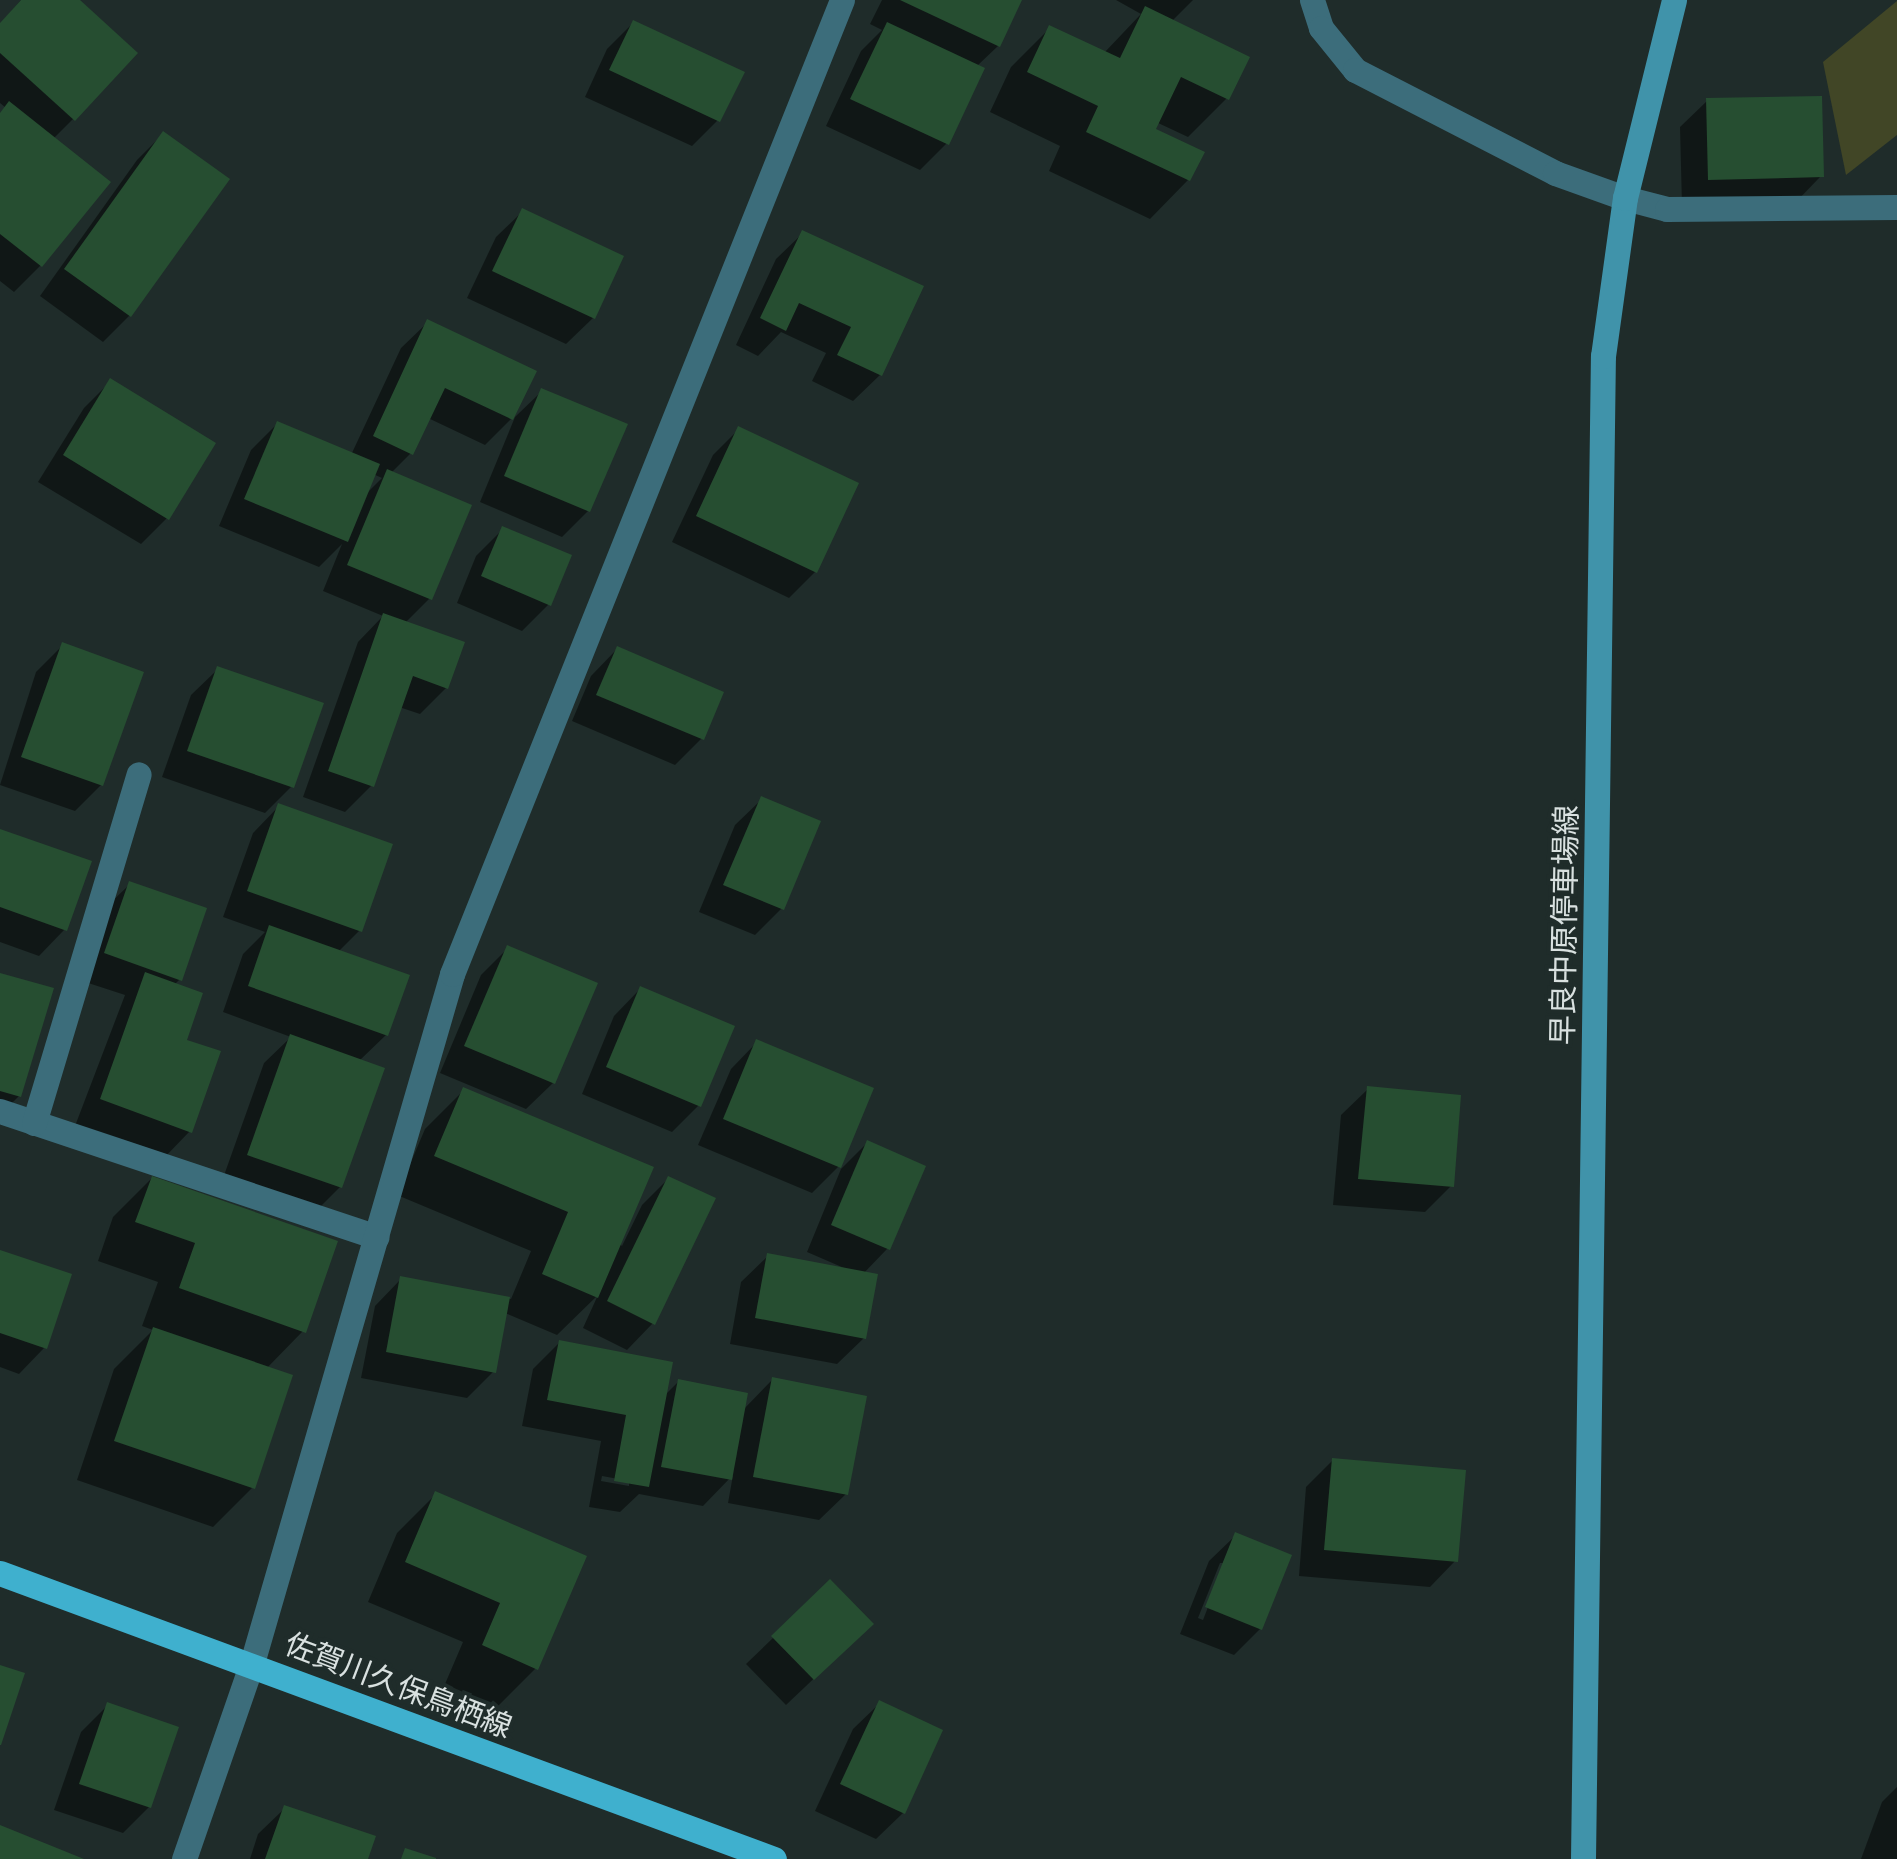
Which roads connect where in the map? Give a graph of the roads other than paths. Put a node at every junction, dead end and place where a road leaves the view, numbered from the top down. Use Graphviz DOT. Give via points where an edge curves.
graph roads {
  1 [pos="842,0"];
  2 [pos="1312,0"];
  3 [pos="1674,0"];
  4 [pos="1625,198"];
  5 [pos="1897,207"];
  6 [pos="139,774"];
  7 [pos="0,1111"];
  8 [pos="34,1122"];
  9 [pos="376,1236"];
  10 [pos="0,1574"];
  11 [pos="252,1663"];
  12 [pos="184,1859"];
  13 [pos="774,1859"];
  14 [pos="1582,1859"];
  1 -- 9 [label="street" via="452,974"];
  2 -- 4 [label="street" via="1322,28 1355,70 1555,173"];
  3 -- 4 [label="main road, 早良中原停車場線"];
  4 -- 5 [label="street" via="1667,209"];
  4 -- 14 [label="main road, 早良中原停車場線" via="1603,356"];
  6 -- 8 [label="street"];
  7 -- 8 [label="street"];
  8 -- 9 [label="street"];
  9 -- 11 [label="street"];
  10 -- 11 [label="main road, 佐賀川久保鳥栖線"];
  11 -- 12 [label="street"];
  11 -- 13 [label="main road, 佐賀川久保鳥栖線"];
}
